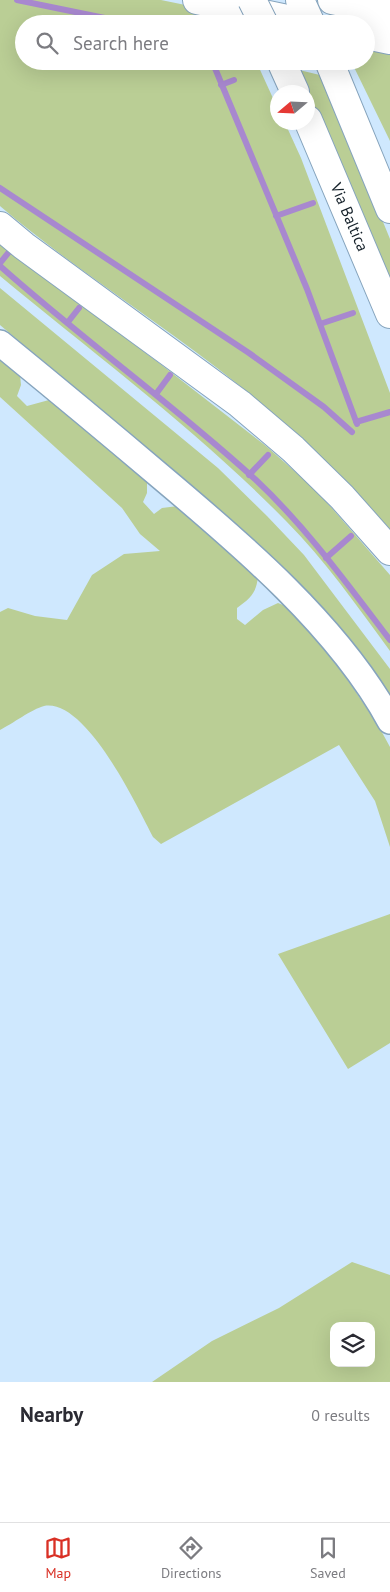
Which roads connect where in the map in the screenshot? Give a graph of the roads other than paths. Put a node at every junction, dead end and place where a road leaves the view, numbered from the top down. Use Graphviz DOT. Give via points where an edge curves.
graph roads {
  1 [pos="197,0"];
  2 [pos="252,0"];
  3 [pos="300,0"];
  4 [pos="332,0"];
  5 [pos="390,12"];
  6 [pos="260,15"];
  7 [pos="268,15"];
  8 [pos="307,15"];
  9 [pos="375,37"];
  10 [pos="390,40"];
  11 [pos="285,70"];
  12 [pos="333,70"];
  13 [pos="292,85"];
  14 [pos="312,130"];
  15 [pos="390,209"];
  16 [pos="0,226"];
  17 [pos="390,314"];
  18 [pos="0,343"];
  19 [pos="390,551"];
  20 [pos="390,721"];
  1 -- 7 [label="main road"];
  2 -- 6 [label="main road, bridge"];
  3 -- 8 [label="main road"];
  4 -- 5 [label="main road"];
  9 -- 10 [label="main road"];
  11 -- 13 [label="main road"];
  12 -- 15 [label="main road"];
  14 -- 17 [label="main road, Via Baltica"];
  16 -- 19 [label="main road" via="240,404 342,497"];
  18 -- 20 [label="lane" via="169,483 260,564 316,620"];
}
